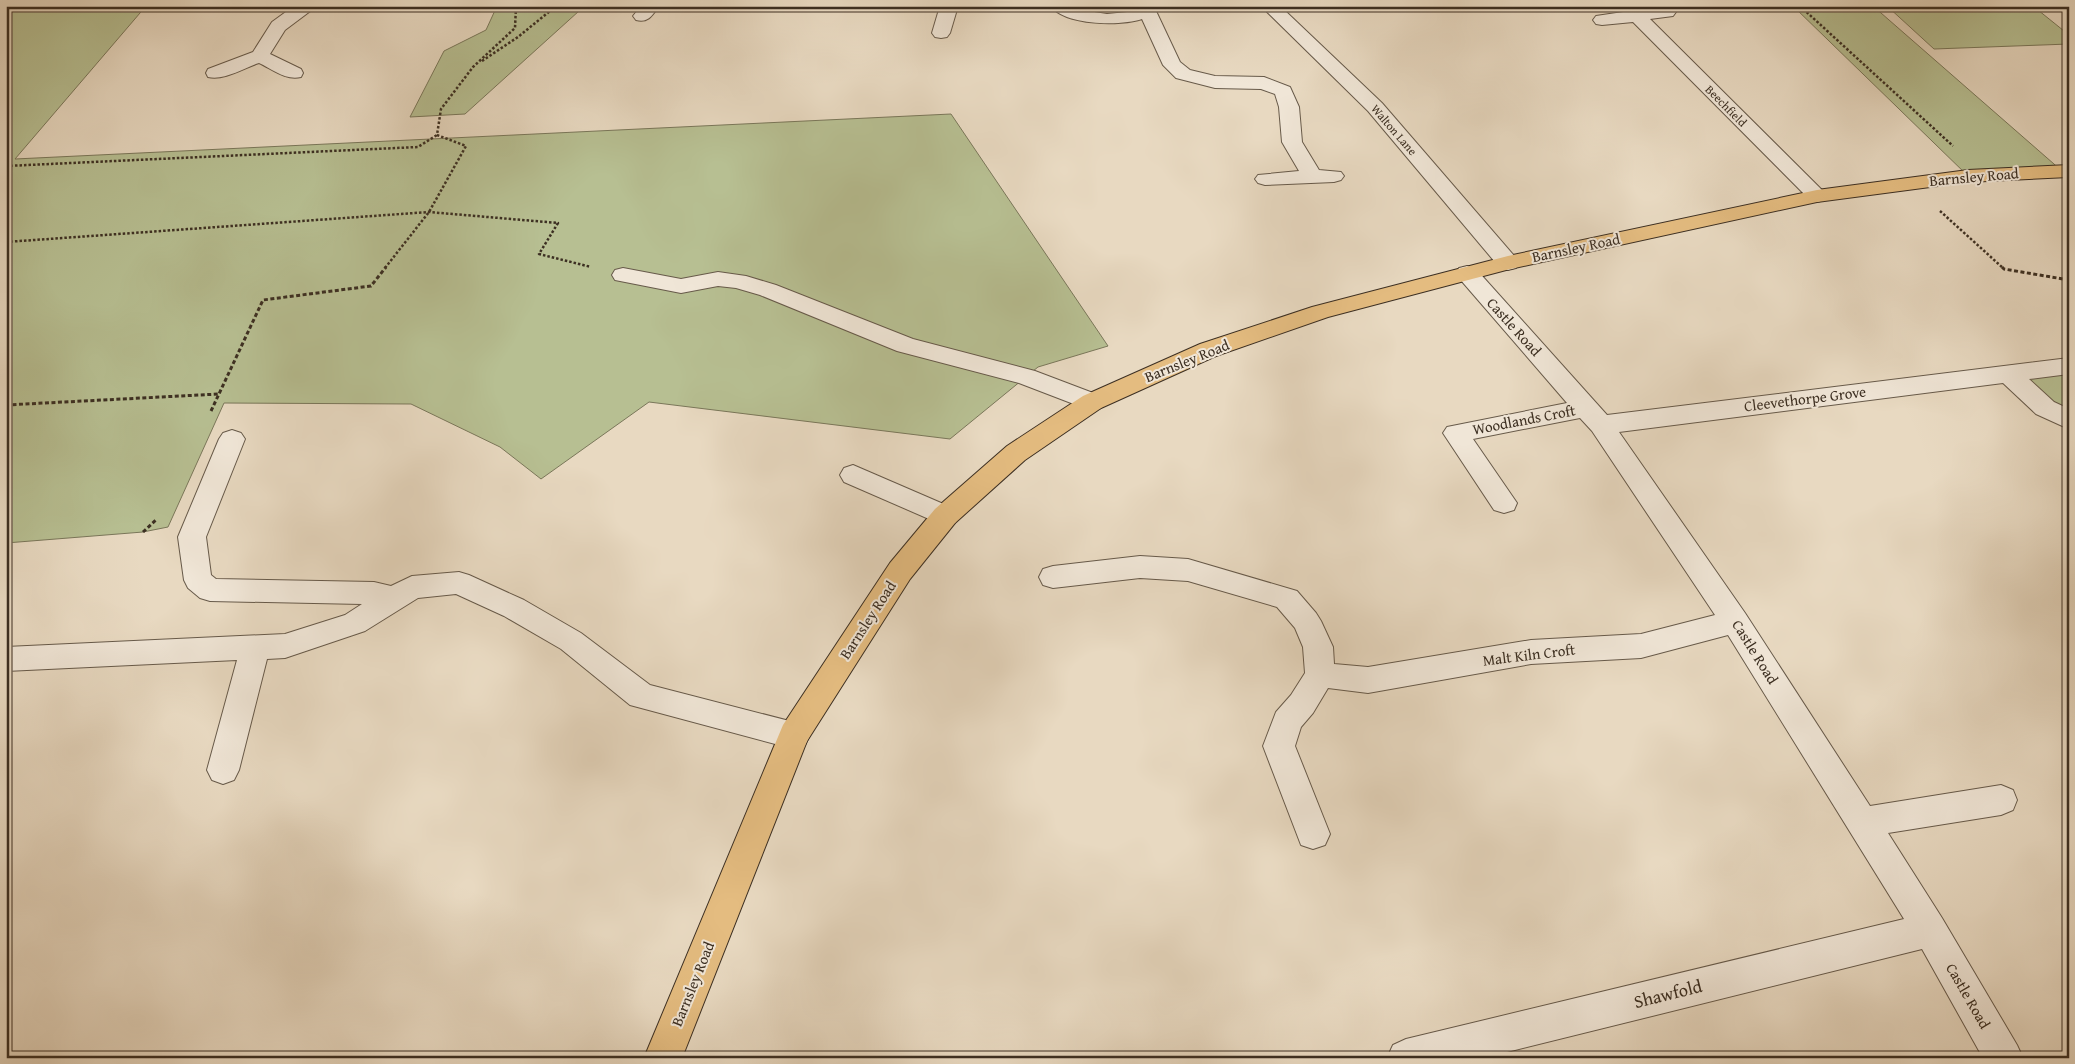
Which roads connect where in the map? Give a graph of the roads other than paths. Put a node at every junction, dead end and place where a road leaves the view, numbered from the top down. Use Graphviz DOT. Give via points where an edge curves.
graph roads {
  1 [pos="308,6"];
  2 [pos="949,6"];
  3 [pos="1060,6"];
  4 [pos="1270,6"];
  5 [pos="1150,9"];
  6 [pos="1631,11"];
  7 [pos="1667,12"];
  8 [pos="1602,20"];
  9 [pos="941,33"];
  10 [pos="260,56"];
  11 [pos="215,73"];
  12 [pos="294,73"];
  13 [pos="2069,171"];
  14 [pos="1312,176"];
  15 [pos="1334,176"];
  16 [pos="1265,179"];
  17 [pos="1817,196"];
  18 [pos="1508,263"];
  19 [pos="1467,273"];
  20 [pos="623,275"];
  21 [pos="2069,366"];
  22 [pos="2009,374"];
  23 [pos="1092,402"];
  24 [pos="1594,416"];
  25 [pos="2069,420"];
  26 [pos="232,439"];
  27 [pos="853,475"];
  28 [pos="1504,504"];
  29 [pos="945,516"];
  30 [pos="1053,577"];
  31 [pos="394,598"];
  32 [pos="1735,621"];
  33 [pos="255,648"];
  34 [pos="6,659"];
  35 [pos="1320,675"];
  36 [pos="794,735"];
  37 [pos="223,770"];
  38 [pos="2000,800"];
  39 [pos="1862,822"];
  40 [pos="1314,834"];
  41 [pos="1930,930"];
  42 [pos="663,1058"];
  43 [pos="1406,1058"];
  44 [pos="2004,1058"];
  1 -- 10 [label="street" via="275,28"];
  2 -- 9 [label="street"];
  3 -- 5 [label="street" via="1082,16 1099,18 1132,16"];
  4 -- 18 [label="street, Walton Lane" via="1375,107"];
  5 -- 14 [label="street" via="1172,65 1183,74 1215,82 1264,83 1284,90 1292,142"];
  6 -- 7 [label="street"];
  6 -- 8 [label="street"];
  6 -- 17 [label="street, Beechfield"];
  10 -- 11 [label="street"];
  10 -- 12 [label="street"];
  13 -- 17 [label="main road, Barnsley Road" via="1985,175"];
  14 -- 15 [label="street"];
  14 -- 16 [label="street"];
  17 -- 18 [label="main road, Barnsley Road"];
  18 -- 19 [label="main road, Barnsley Road"];
  19 -- 23 [label="main road, Barnsley Road" via="1320,312 1208,350"];
  19 -- 24 [label="street, Castle Road"];
  20 -- 23 [label="street" via="681,286 718,279 738,281 905,345 1026,377"];
  21 -- 22 [label="street, Cleevethorpe Grove"];
  22 -- 24 [label="street, Cleevethorpe Grove"];
  22 -- 25 [label="street" via="2045,408"];
  23 -- 29 [label="main road, Barnsley Road" via="1016,453"];
  24 -- 28 [label="street, Woodlands Croft" via="1456,433"];
  24 -- 32 [label="street, Castle Road"];
  26 -- 31 [label="street" via="192,537 198,580 210,590 374,593"];
  27 -- 29 [label="street"];
  29 -- 36 [label="main road, Barnsley Road" via="900,571"];
  30 -- 35 [label="street" via="1140,567 1188,570 1287,599 1306,621 1318,647"];
  31 -- 33 [label="street" via="355,623 285,646"];
  31 -- 36 [label="street" via="412,587 459,583 514,608 571,640 641,696"];
  32 -- 35 [label="street, Malt Kiln Croft" via="1642,646 1531,652 1368,680"];
  32 -- 39 [label="street, Castle Road"];
  33 -- 34 [label="street"];
  33 -- 37 [label="street"];
  35 -- 40 [label="street" via="1287,721 1279,746"];
  36 -- 42 [label="main road, Barnsley Road"];
  38 -- 39 [label="street"];
  39 -- 41 [label="street, Castle Road"];
  41 -- 43 [label="street, Shawfold"];
  41 -- 44 [label="street, Castle Road"];
}
